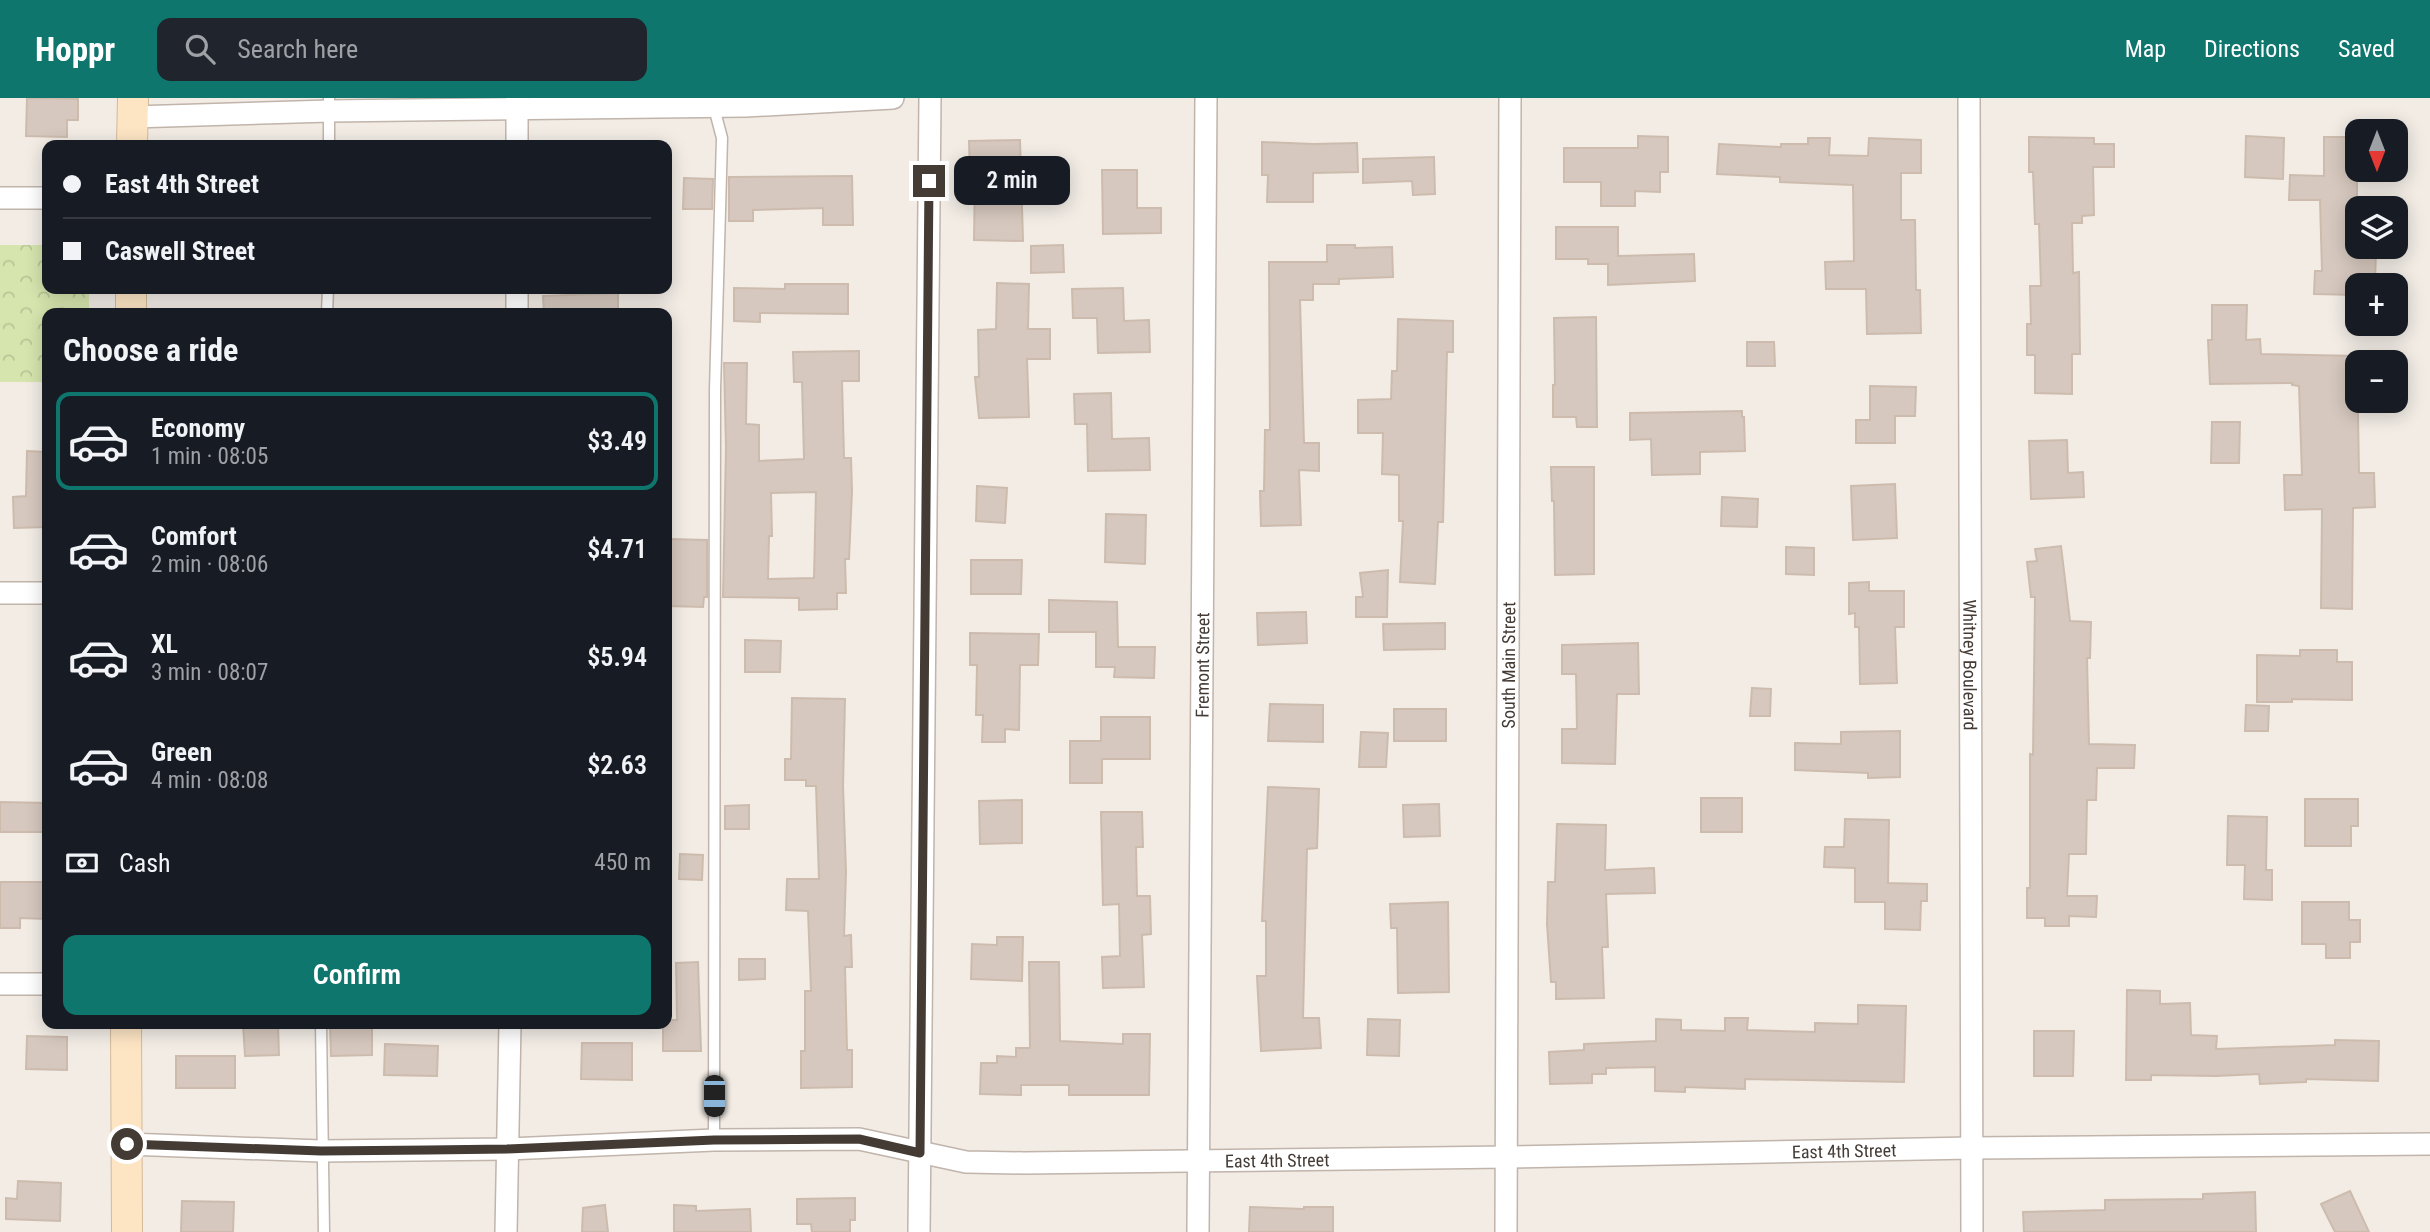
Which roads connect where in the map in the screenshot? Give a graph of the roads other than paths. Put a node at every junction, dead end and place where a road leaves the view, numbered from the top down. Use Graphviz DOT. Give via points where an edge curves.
graph roads {
  1 [pos="893,98"];
  2 [pos="930,98"];
  3 [pos="1206,98"];
  4 [pos="1510,98"];
  5 [pos="1969,98"];
  6 [pos="713,102"];
  7 [pos="517,103"];
  8 [pos="329,105"];
  9 [pos="133,120"];
  10 [pos="329,140"];
  11 [pos="517,140"];
  12 [pos="0,198"];
  13 [pos="42,198"];
  14 [pos="0,593"];
  15 [pos="42,593"];
  16 [pos="0,984"];
  17 [pos="42,984"];
  18 [pos="126,1029"];
  19 [pos="321,1029"];
  20 [pos="510,1029"];
  21 [pos="714,1140"];
  22 [pos="127,1144"];
  23 [pos="2430,1144"];
  24 [pos="1972,1148"];
  25 [pos="507,1149"];
  26 [pos="321,1151"];
  27 [pos="920,1153"];
  28 [pos="1507,1157"];
  29 [pos="1199,1160"];
  30 [pos="127,1232"];
  31 [pos="324,1232"];
  32 [pos="506,1232"];
  33 [pos="919,1232"];
  34 [pos="1198,1232"];
  35 [pos="1506,1232"];
  36 [pos="1972,1232"];
  1 -- 6 [label="street"];
  2 -- 27 [label="street"];
  3 -- 29 [label="street, Fremont Street"];
  4 -- 28 [label="street, South Main Street"];
  5 -- 24 [label="street, Whitney Boulevard"];
  6 -- 7 [label="street"];
  6 -- 21 [label="lane" via="722,138 715,390"];
  7 -- 8 [label="street"];
  7 -- 11 [label="street"];
  8 -- 9 [label="street"];
  8 -- 10 [label="lane"];
  12 -- 13 [label="street"];
  14 -- 15 [label="street"];
  16 -- 17 [label="street"];
  18 -- 22 [label="street"];
  19 -- 26 [label="lane"];
  20 -- 25 [label="street"];
  21 -- 25 [label="street, East 4th Street"];
  21 -- 27 [label="street, East 4th Street" via="859,1139"];
  22 -- 26 [label="street, East 4th Street"];
  22 -- 30 [label="street"];
  23 -- 24 [label="street, East 4th Street"];
  24 -- 28 [label="street, East 4th Street"];
  24 -- 36 [label="street, Whitney Boulevard"];
  25 -- 26 [label="street, East 4th Street"];
  25 -- 32 [label="street"];
  26 -- 31 [label="lane"];
  27 -- 29 [label="street, East 4th Street" via="966,1163"];
  27 -- 33 [label="street"];
  28 -- 29 [label="street, East 4th Street"];
  28 -- 35 [label="street, South Main Street"];
  29 -- 34 [label="street, Fremont Street"];
}
